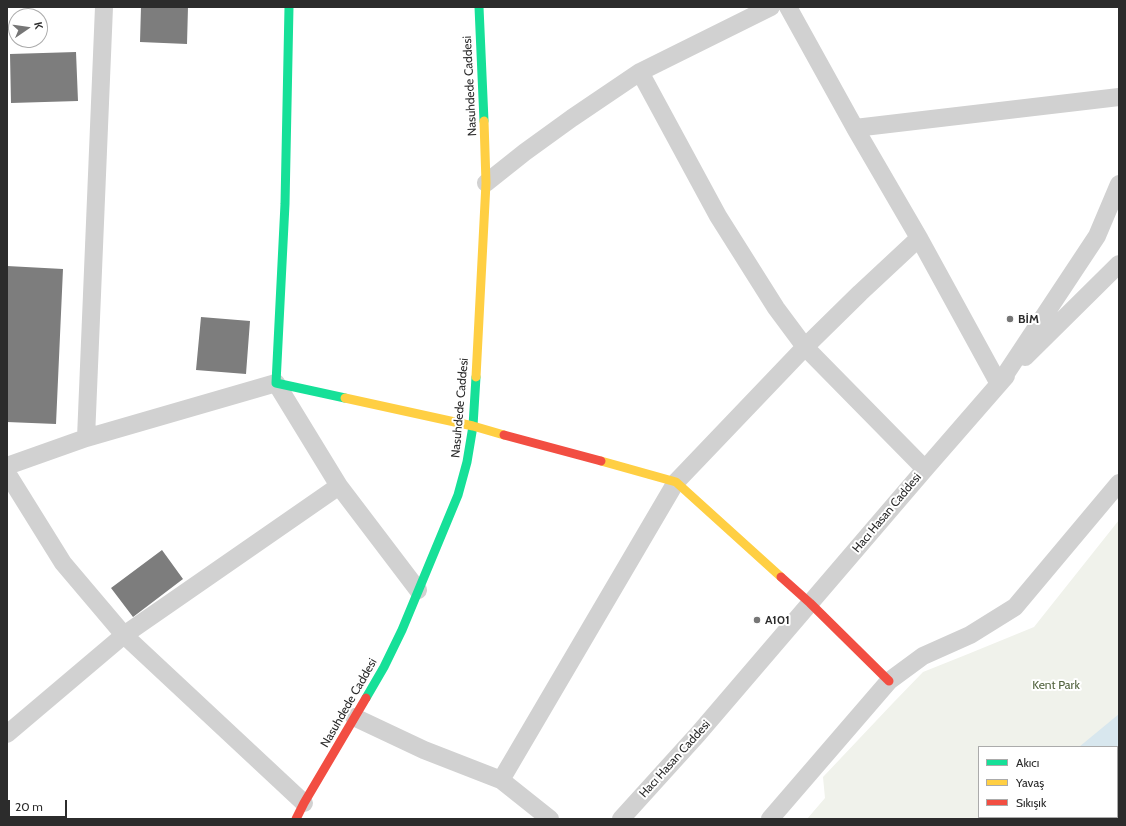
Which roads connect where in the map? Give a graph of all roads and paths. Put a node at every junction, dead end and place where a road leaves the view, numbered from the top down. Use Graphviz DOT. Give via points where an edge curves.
graph roads {
  1 [pos="104,7"];
  2 [pos="289,7"];
  3 [pos="479,7"];
  4 [pos="771,7"];
  5 [pos="788,7"];
  6 [pos="640,72"];
  7 [pos="1119,97"];
  8 [pos="855,128"];
  9 [pos="486,183"];
  10 [pos="1119,184"];
  11 [pos="918,238"];
  12 [pos="1119,264"];
  13 [pos="805,347"];
  14 [pos="276,383"];
  15 [pos="999,384"];
  16 [pos="473,426"];
  17 [pos="86,438"];
  18 [pos="7,466"];
  19 [pos="924,469"];
  20 [pos="7,473"];
  21 [pos="676,482"];
  22 [pos="1119,483"];
  23 [pos="340,486"];
  24 [pos="418,590"];
  25 [pos="810,603"];
  26 [pos="124,635"];
  27 [pos="889,682"];
  28 [pos="354,718"];
  29 [pos="7,734"];
  30 [pos="501,780"];
  31 [pos="300,811"];
  32 [pos="550,819"];
  33 [pos="621,819"];
  34 [pos="770,819"];
  1 -- 17 [label="street"];
  2 -- 14 [label="street" via="285,204"];
  3 -- 9 [label="street, Nasuhdede Caddesi"];
  4 -- 6 [label="street"];
  5 -- 8 [label="street"];
  6 -- 9 [label="street" via="525,152"];
  6 -- 13 [label="street" via="718,216 776,308"];
  7 -- 8 [label="street"];
  8 -- 11 [label="street"];
  9 -- 16 [label="street, Nasuhdede Caddesi"];
  10 -- 15 [label="street, Hacı Hasan Caddesi" via="1097,236"];
  11 -- 13 [label="street"];
  11 -- 15 [label="street"];
  12 -- 15 [label="street"];
  13 -- 19 [label="street"];
  13 -- 21 [label="street"];
  14 -- 16 [label="street"];
  14 -- 17 [label="street"];
  14 -- 23 [label="street"];
  15 -- 19 [label="street, Hacı Hasan Caddesi"];
  16 -- 21 [label="street"];
  16 -- 24 [label="street, Nasuhdede Caddesi" via="468,462 458,495"];
  17 -- 18 [label="street"];
  19 -- 25 [label="street, Hacı Hasan Caddesi"];
  20 -- 26 [label="street" via="63,563"];
  21 -- 25 [label="street"];
  21 -- 30 [label="street"];
  22 -- 27 [label="street" via="1015,607 970,635 923,656"];
  23 -- 24 [label="street"];
  23 -- 26 [label="street"];
  24 -- 28 [label="street, Nasuhdede Caddesi" via="384,667"];
  25 -- 27 [label="street"];
  25 -- 33 [label="street, Hacı Hasan Caddesi"];
  26 -- 29 [label="street"];
  26 -- 31 [label="street"];
  27 -- 34 [label="street"];
  28 -- 30 [label="street" via="424,750"];
  28 -- 31 [label="street, Nasuhdede Caddesi"];
  30 -- 32 [label="street"];
}
